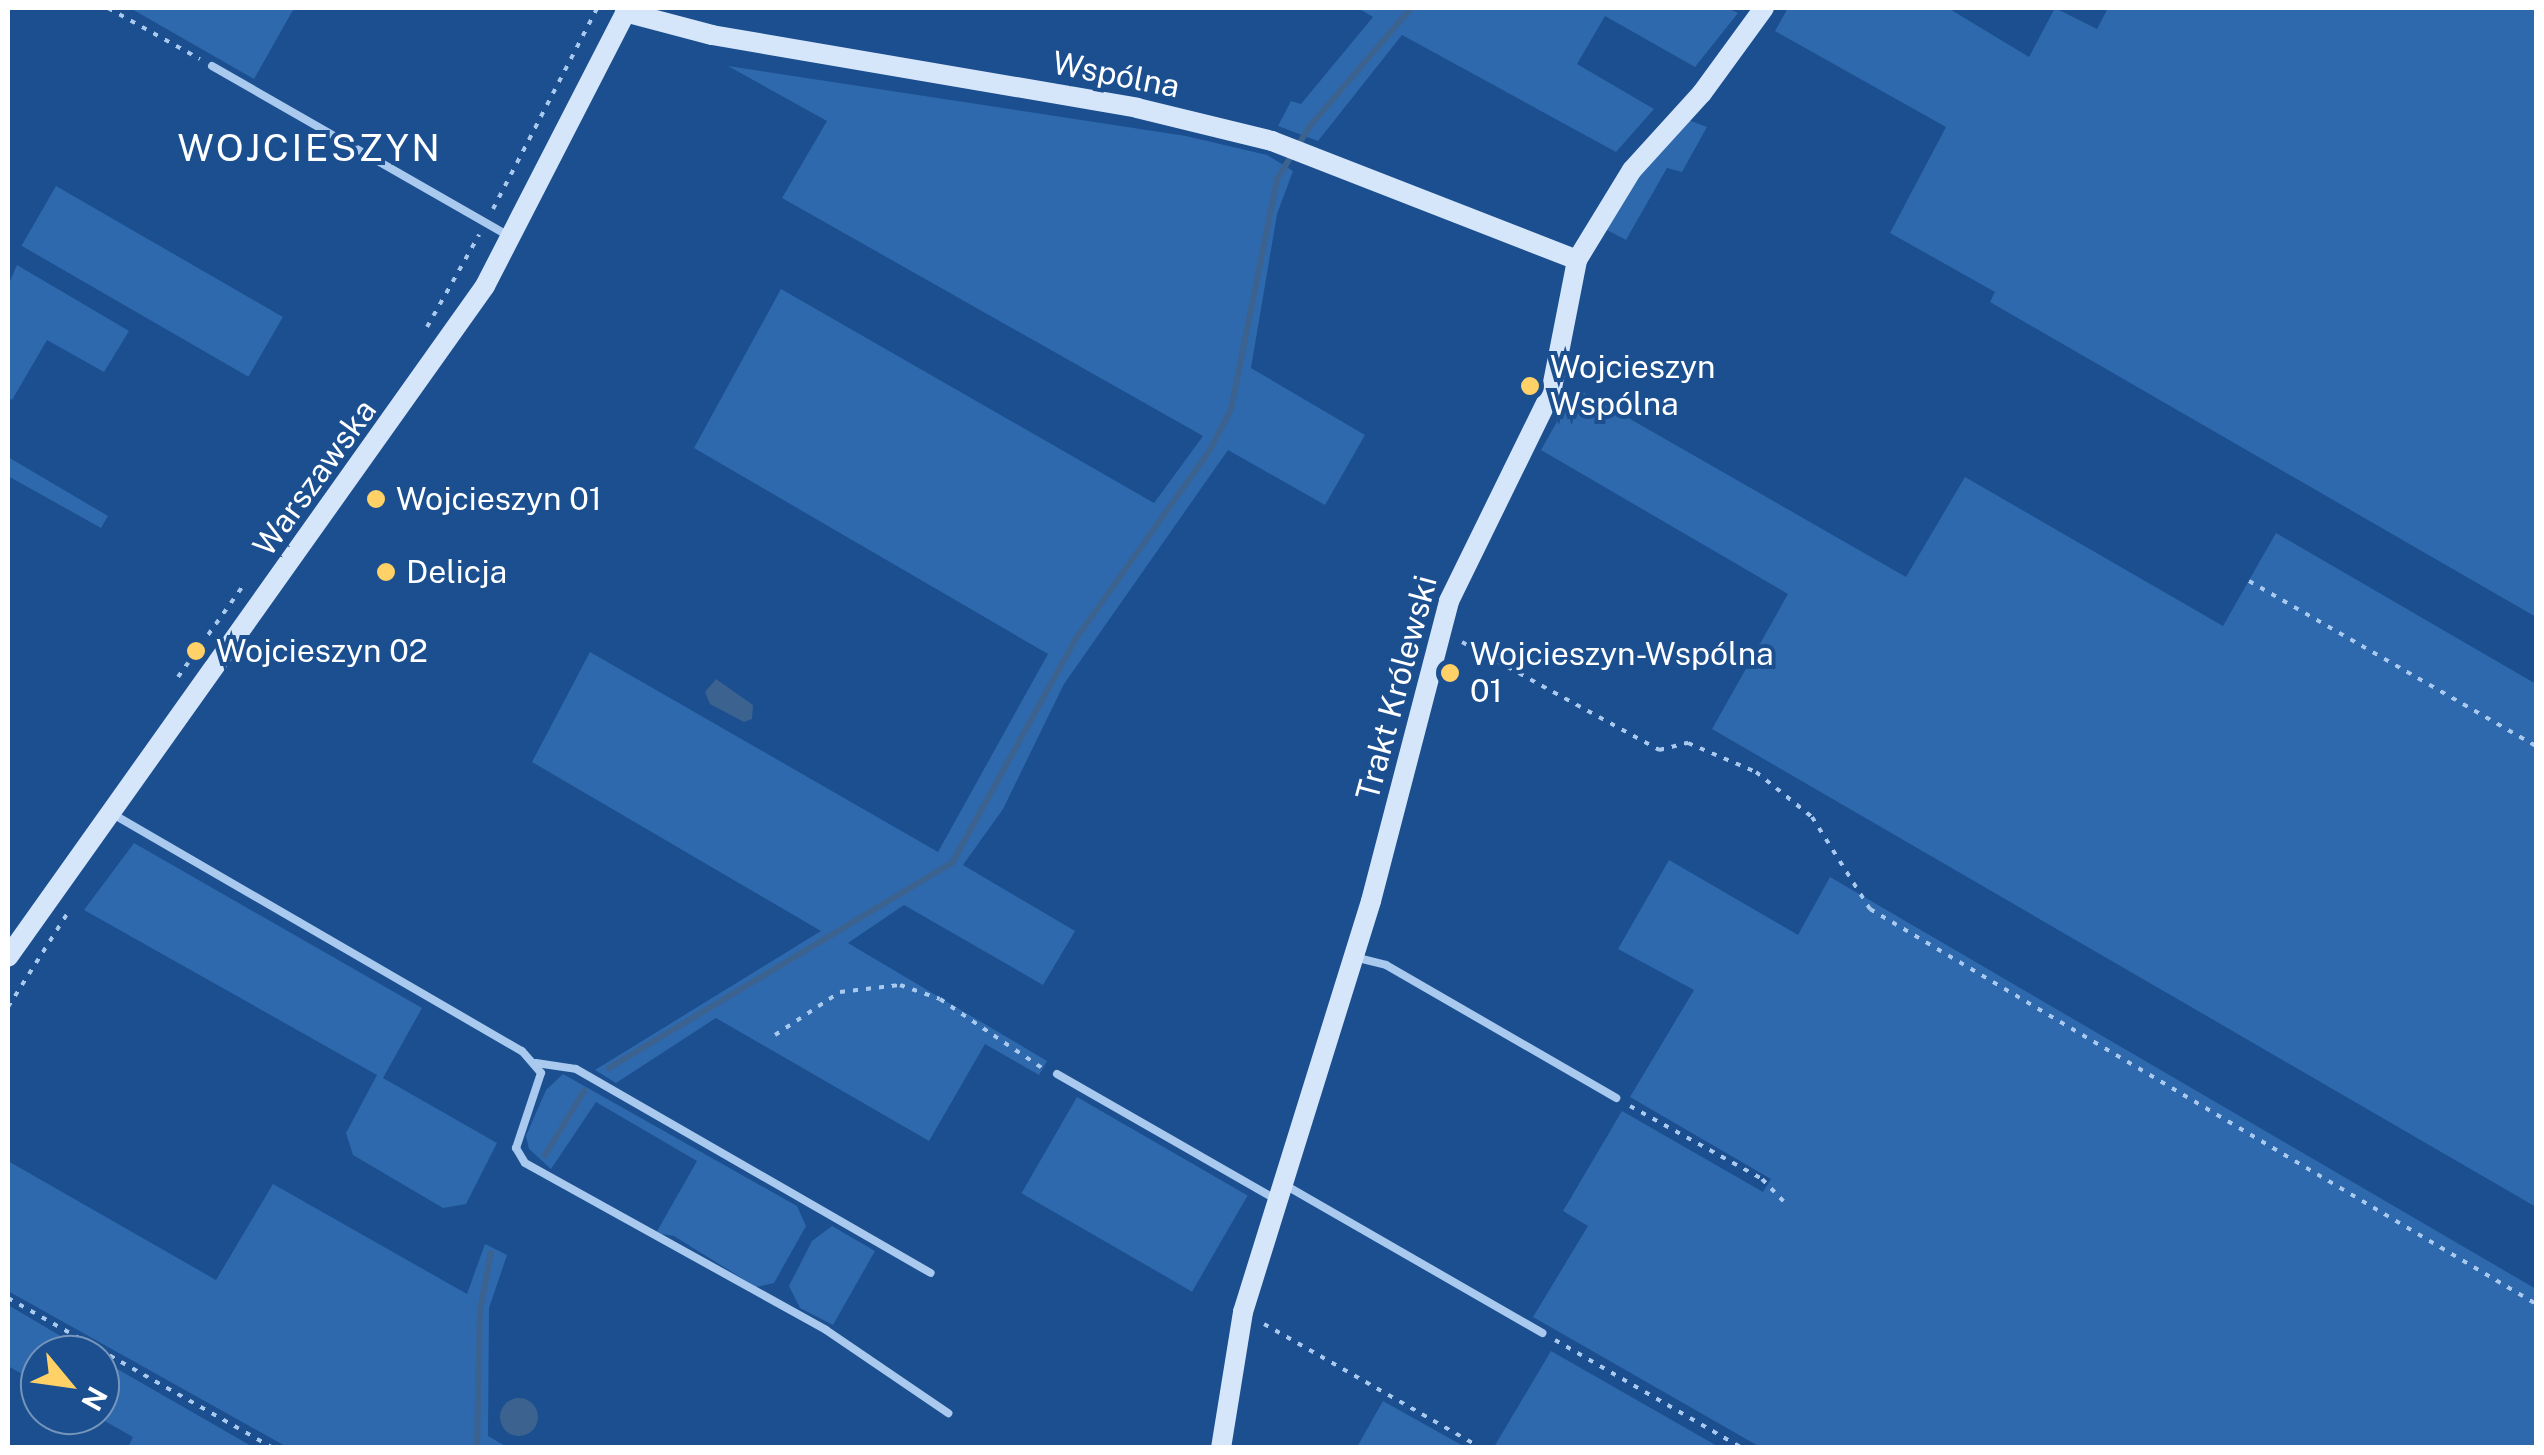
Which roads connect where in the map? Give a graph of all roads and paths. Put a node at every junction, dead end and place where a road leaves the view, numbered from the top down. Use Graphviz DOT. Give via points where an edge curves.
graph roads {
  1 [pos="108,8"];
  2 [pos="597,8"];
  3 [pos="1764,8"];
  4 [pos="626,10"];
  5 [pos="212,66"];
  6 [pos="486,222"];
  7 [pos="514,239"];
  8 [pos="1577,260"];
  9 [pos="426,330"];
  10 [pos="250,577"];
  11 [pos="2249,581"];
  12 [pos="1440,630"];
  13 [pos="172,690"];
  14 [pos="2536,746"];
  15 [pos="111,813"];
  16 [pos="73,902"];
  17 [pos="8,957"];
  18 [pos="1354,957"];
  19 [pos="8,1006"];
  20 [pos="775,1035"];
  21 [pos="536,1063"];
  22 [pos="1057,1074"];
  23 [pos="1616,1098"];
  24 [pos="1279,1191"];
  25 [pos="1786,1204"];
  26 [pos="932,1273"];
  27 [pos="8,1298"];
  28 [pos="2536,1304"];
  29 [pos="1243,1312"];
  30 [pos="1542,1333"];
  31 [pos="948,1412"];
  32 [pos="272,1448"];
  33 [pos="1221,1448"];
  34 [pos="1481,1448"];
  35 [pos="1742,1448"];
  1 -- 5 [label="path"];
  2 -- 6 [label="path"];
  3 -- 8 [label="street, Trakt Królewski" via="1632,170"];
  4 -- 7 [label="street, Warszawska"];
  4 -- 8 [label="street, Wspólna" via="712,35 1137,108 1272,140"];
  5 -- 6 [label="lane"];
  6 -- 7 [label="lane"];
  6 -- 9 [label="path"];
  7 -- 15 [label="street, Warszawska" via="385,432"];
  8 -- 12 [label="street, Trakt Królewski" via="1551,393 1464,563"];
  10 -- 13 [label="path" via="190,654"];
  11 -- 14 [label="path"];
  12 -- 18 [label="street, Trakt Królewski"];
  12 -- 28 [label="path" via="1659,750 1688,743 1756,772 1812,816 1870,908"];
  15 -- 17 [label="street, Warszawska"];
  15 -- 21 [label="lane"];
  16 -- 19 [label="path"];
  18 -- 23 [label="lane" via="1386,965"];
  18 -- 24 [label="street, Trakt Królewski"];
  20 -- 22 [label="path" via="840,992 900,985 940,999 1024,1060"];
  21 -- 26 [label="lane" via="576,1069"];
  21 -- 31 [label="lane" via="539,1094 516,1148 524,1163 813,1322"];
  22 -- 24 [label="lane"];
  23 -- 25 [label="path" via="1762,1179"];
  24 -- 29 [label="street, Trakt Królewski"];
  24 -- 30 [label="lane"];
  27 -- 32 [label="path"];
  29 -- 33 [label="street, Trakt Królewski"];
  29 -- 34 [label="path"];
  30 -- 35 [label="path"];
}
